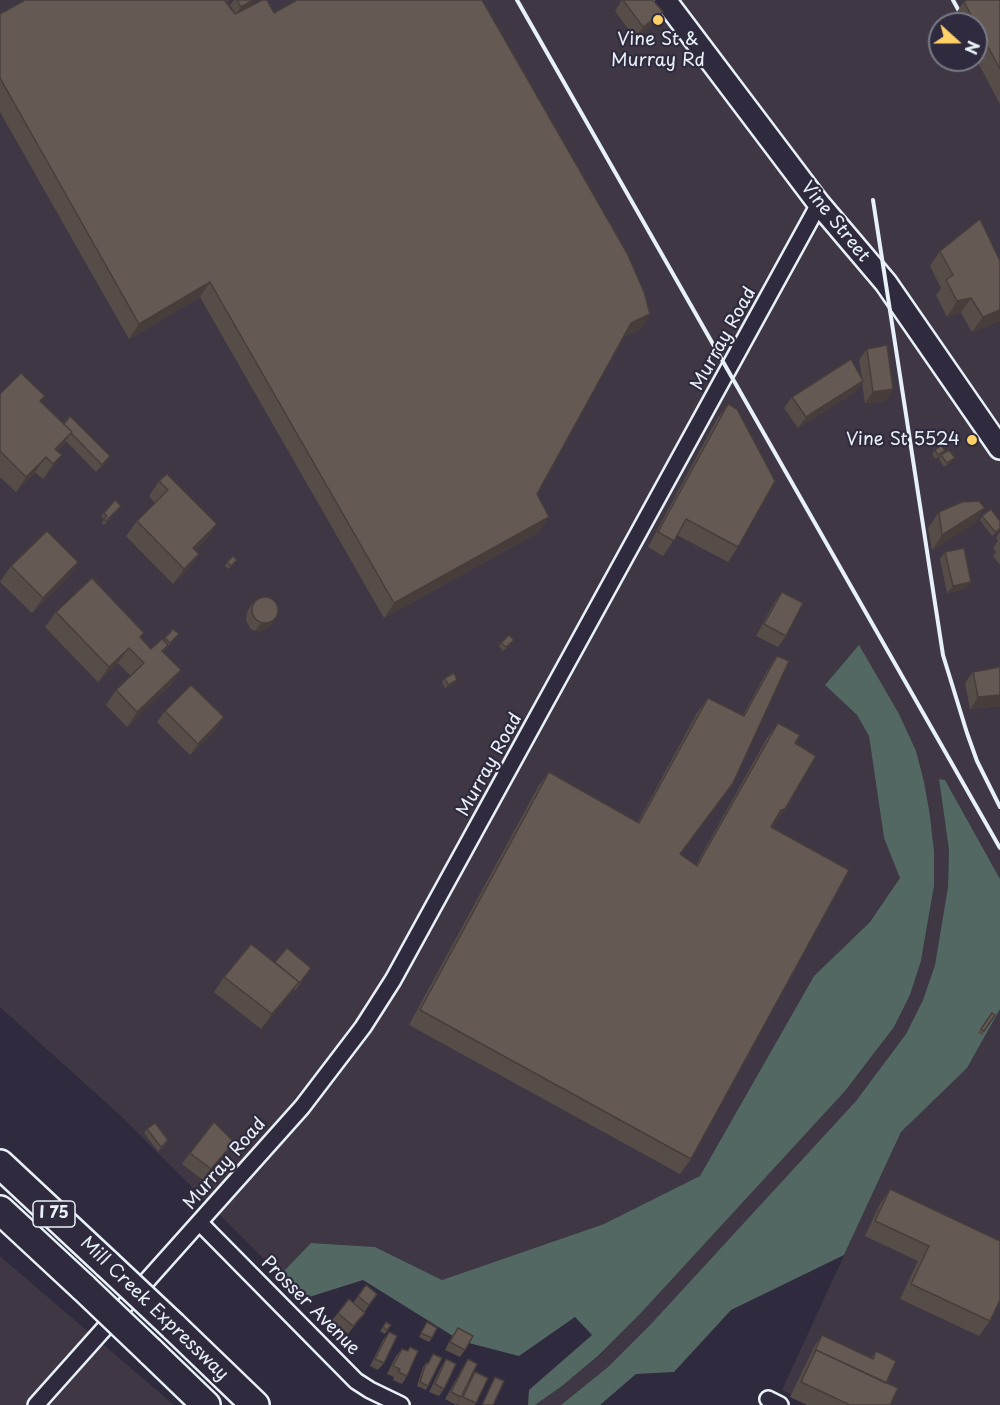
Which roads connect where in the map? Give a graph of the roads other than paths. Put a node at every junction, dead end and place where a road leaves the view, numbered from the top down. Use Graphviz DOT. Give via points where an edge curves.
graph roads {
  1 [pos="665,0"];
  2 [pos="819,204"];
  3 [pos="1000,448"];
  4 [pos="0,1164"];
  5 [pos="0,1210"];
  6 [pos="200,1223"];
  7 [pos="36,1405"];
  8 [pos="206,1405"];
  9 [pos="255,1405"];
  10 [pos="402,1405"];
  1 -- 2 [label="main road, Vine Street"];
  2 -- 3 [label="main road, Vine Street" via="886,283"];
  2 -- 6 [label="street, Murray Road" via="393,980 334,1068"];
  4 -- 9 [label="highway, Mill Creek Expressway / I 75, bridge"];
  5 -- 8 [label="highway, Mill Creek Expressway / I 75, bridge"];
  6 -- 7 [label="street, Murray Road"];
  6 -- 10 [label="street, Prosser Avenue" via="356,1381"];
}
